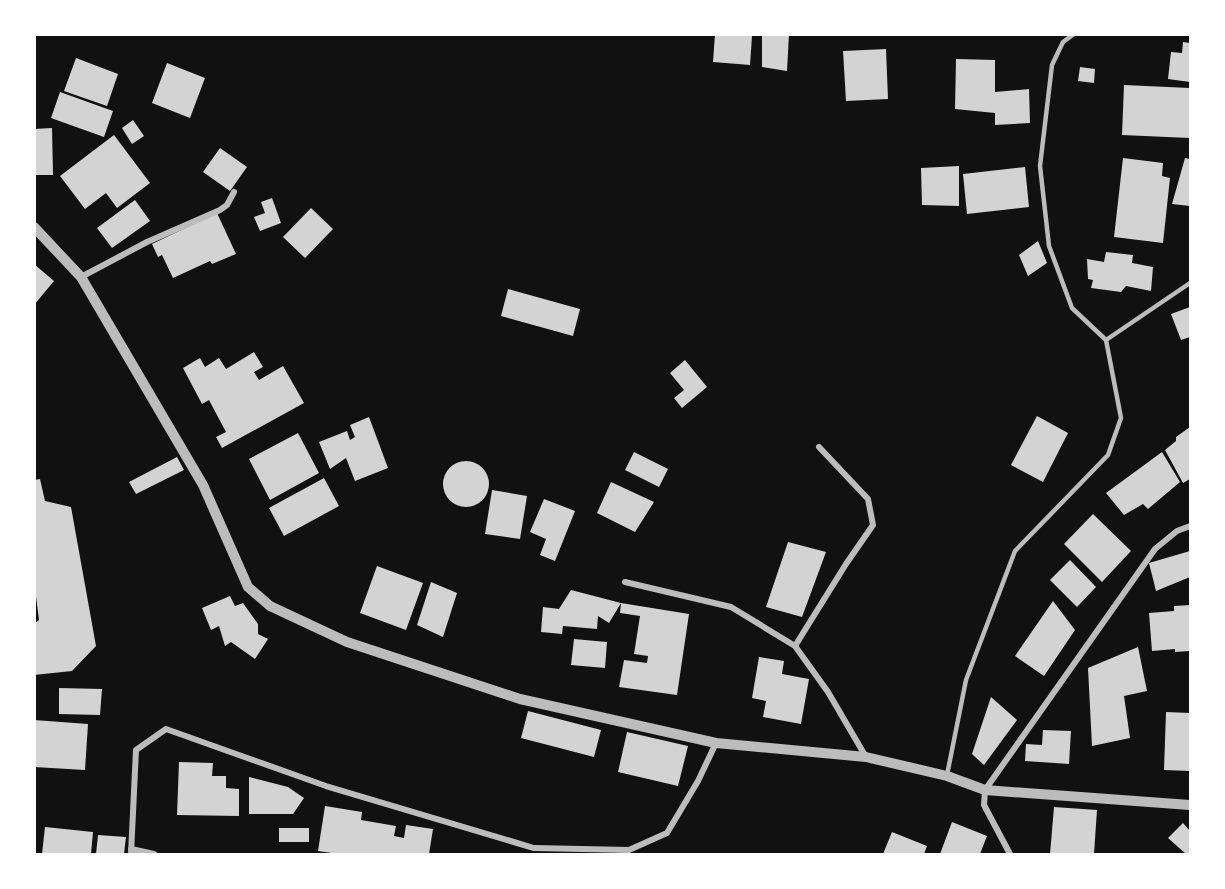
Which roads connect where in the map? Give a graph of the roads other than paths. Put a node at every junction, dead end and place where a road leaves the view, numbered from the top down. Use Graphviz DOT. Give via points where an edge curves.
graph roads {
  1 [pos="1074,34"];
  2 [pos="234,192"];
  3 [pos="34,227"];
  4 [pos="81,277"];
  5 [pos="1191,283"];
  6 [pos="1106,340"];
  7 [pos="819,447"];
  8 [pos="1191,526"];
  9 [pos="624,582"];
  10 [pos="795,646"];
  11 [pos="716,743"];
  12 [pos="866,757"];
  13 [pos="946,776"];
  14 [pos="985,790"];
  15 [pos="1191,805"];
  16 [pos="131,852"];
  17 [pos="154,855"];
  18 [pos="1010,855"];
  1 -- 6 [label="lane" via="1063,42 1052,65 1040,166 1048,246 1072,308"];
  2 -- 4 [label="street" via="220,210"];
  3 -- 4 [label="street"];
  4 -- 11 [label="street" via="203,485 248,587 270,606 347,642 520,699"];
  5 -- 6 [label="lane"];
  6 -- 13 [label="lane" via="1121,418 1108,454 1015,551 966,680"];
  7 -- 10 [label="street" via="868,499 873,525"];
  8 -- 14 [label="street" via="1155,549"];
  9 -- 10 [label="street" via="731,607"];
  10 -- 12 [label="street" via="828,692"];
  11 -- 12 [label="street"];
  11 -- 16 [label="street" via="667,832 629,850 534,848 326,786 166,729 136,750"];
  12 -- 13 [label="street"];
  13 -- 14 [label="street"];
  14 -- 15 [label="street"];
  14 -- 18 [label="street" via="984,805"];
  16 -- 17 [label="street"];
}
